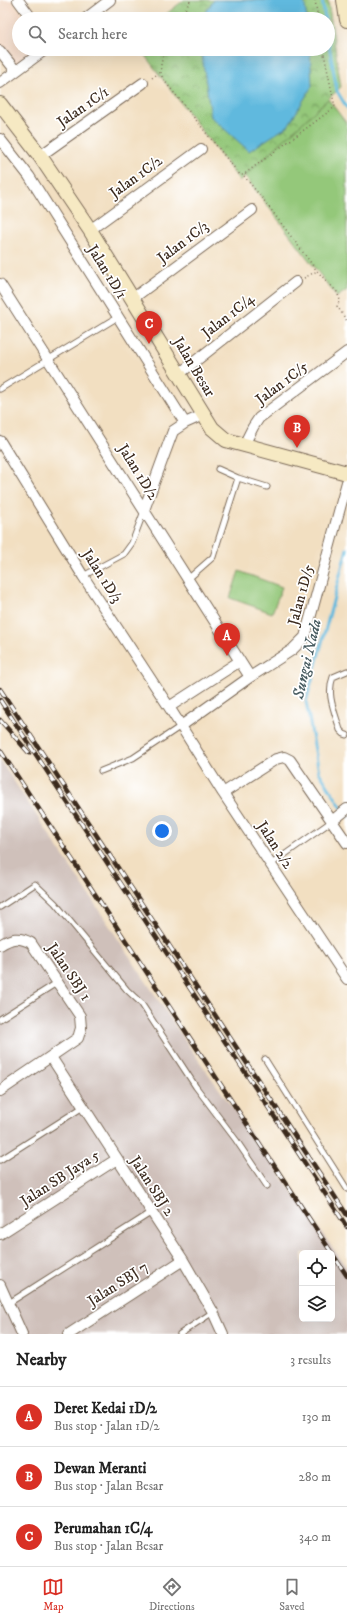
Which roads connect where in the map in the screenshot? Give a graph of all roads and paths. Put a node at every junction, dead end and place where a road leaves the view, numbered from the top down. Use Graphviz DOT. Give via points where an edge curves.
graph roads {
  1 [pos="18,0"];
  2 [pos="110,0"];
  3 [pos="191,0"];
  4 [pos="315,0"];
  5 [pos="344,0"];
  6 [pos="27,12"];
  7 [pos="94,12"];
  8 [pos="183,12"];
  9 [pos="317,12"];
  10 [pos="347,20"];
  11 [pos="0,51"];
  12 [pos="37,56"];
  13 [pos="164,56"];
  14 [pos="325,56"];
  15 [pos="16,72"];
  16 [pos="0,83"];
  17 [pos="143,83"];
  18 [pos="0,104"];
  19 [pos="0,139"];
  20 [pos="200,149"];
  21 [pos="40,156"];
  22 [pos="243,175"];
  23 [pos="252,210"];
  24 [pos="90,230"];
  25 [pos="317,271"];
  26 [pos="296,282"];
  27 [pos="0,284"];
  28 [pos="132,299"];
  29 [pos="118,317"];
  30 [pos="347,321"];
  31 [pos="347,352"];
  32 [pos="48,360"];
  33 [pos="178,374"];
  34 [pos="0,389"];
  35 [pos="203,415"];
  36 [pos="185,423"];
  37 [pos="0,441"];
  38 [pos="244,445"];
  39 [pos="218,469"];
  40 [pos="347,472"];
  41 [pos="238,478"];
  42 [pos="347,482"];
  43 [pos="267,487"];
  44 [pos="144,510"];
  45 [pos="84,576"];
  46 [pos="188,579"];
  47 [pos="240,661"];
  48 [pos="347,672"];
  49 [pos="250,677"];
  50 [pos="170,707"];
  51 [pos="181,726"];
  52 [pos="347,735"];
  53 [pos="101,771"];
  54 [pos="223,793"];
  55 [pos="339,815"];
  56 [pos="347,844"];
  57 [pos="270,865"];
  58 [pos="0,907"];
  59 [pos="0,945"];
  60 [pos="347,979"];
  61 [pos="58,982"];
  62 [pos="0,1019"];
  63 [pos="51,1057"];
  64 [pos="265,1059"];
  65 [pos="0,1091"];
  66 [pos="83,1106"];
  67 [pos="117,1159"];
  68 [pos="0,1160"];
  69 [pos="267,1186"];
  70 [pos="347,1189"];
  71 [pos="152,1212"];
  72 [pos="0,1234"];
  73 [pos="183,1260"];
  74 [pos="0,1285"];
  75 [pos="8,1304"];
  76 [pos="213,1312"];
  77 [pos="22,1334"];
  78 [pos="69,1334"];
  79 [pos="180,1334"];
  80 [pos="223,1334"];
  1 -- 6 [label="street"];
  2 -- 7 [label="street"];
  3 -- 8 [label="path"];
  4 -- 9 [label="path"];
  5 -- 10 [label="street"];
  11 -- 15 [label="street"];
  12 -- 15 [label="street"];
  13 -- 22 [label="path" via="160,67 163,79 238,174"];
  14 -- 22 [label="path" via="335,108"];
  15 -- 16 [label="street"];
  17 -- 21 [label="street, Jalan 1C/1"];
  18 -- 21 [label="street, Jalan Besar"];
  19 -- 29 [label="street, Jalan 1D/1" via="29,176"];
  20 -- 24 [label="street, Jalan 1C/2"];
  21 -- 24 [label="street, Jalan Besar"];
  22 -- 25 [label="path"];
  23 -- 28 [label="street, Jalan 1C/3"];
  24 -- 28 [label="street, Jalan Besar"];
  25 -- 26 [label="path"];
  25 -- 30 [label="path" via="337,292 340,300 337,306"];
  26 -- 33 [label="street, Jalan 1C/4"];
  27 -- 32 [label="street, Jalan 1D/2"];
  28 -- 33 [label="street, Jalan Besar"];
  29 -- 32 [label="lane"];
  29 -- 36 [label="street, Jalan 1D/1"];
  31 -- 38 [label="street, Jalan 1C/5" via="259,418"];
  32 -- 34 [label="lane"];
  32 -- 44 [label="street, Jalan 1D/2"];
  33 -- 35 [label="street, Jalan Besar"];
  35 -- 36 [label="street"];
  35 -- 38 [label="street, Jalan Besar" via="212,428 226,440"];
  36 -- 44 [label="street" via="173,431"];
  37 -- 45 [label="street, Jalan 1D/3"];
  38 -- 40 [label="street, Jalan Besar"];
  39 -- 41 [label="lane"];
  41 -- 43 [label="lane"];
  41 -- 46 [label="lane" via="213,557"];
  42 -- 49 [label="street, Jalan 1D/5" via="305,637 292,650"];
  44 -- 45 [label="lane" via="132,543 124,554"];
  44 -- 46 [label="street, Jalan 1D/2"];
  45 -- 50 [label="street, Jalan 1D/3"];
  46 -- 47 [label="street, Jalan 1D/2"];
  47 -- 49 [label="street, Jalan 1D/2"];
  47 -- 50 [label="street"];
  48 -- 52 [label="lane" via="333,677 329,694 340,730"];
  49 -- 51 [label="street, Jalan 1D/5"];
  50 -- 51 [label="street, Jalan 1D/3"];
  51 -- 53 [label="lane" via="133,758"];
  51 -- 54 [label="street, Jalan 2/2"];
  54 -- 55 [label="street" via="276,758 284,756"];
  54 -- 57 [label="street, Jalan 2/2"];
  55 -- 56 [label="street"];
  55 -- 57 [label="lane"];
  57 -- 60 [label="street, Jalan 2/2"];
  58 -- 69 [label="lane" via="35,884 55,903 127,990 142,1003 196,1087"];
  59 -- 61 [label="street, Jalan SBJ 1" via="18,938 30,943"];
  61 -- 62 [label="lane"];
  61 -- 63 [label="street, Jalan SBJ 1" via="80,1016 81,1028 78,1038"];
  63 -- 65 [label="street"];
  63 -- 66 [label="street, Jalan SBJ 2"];
  64 -- 70 [label="lane"];
  66 -- 67 [label="street, Jalan SBJ 2"];
  66 -- 68 [label="lane"];
  67 -- 71 [label="street, Jalan SBJ 2"];
  67 -- 72 [label="street, Jalan SB Jaya 5"];
  71 -- 73 [label="street, Jalan SBJ 2"];
  71 -- 75 [label="lane"];
  73 -- 76 [label="street, Jalan SBJ 2"];
  73 -- 78 [label="street, Jalan SBJ 7"];
  74 -- 75 [label="street"];
  75 -- 77 [label="street"];
  76 -- 79 [label="lane"];
  76 -- 80 [label="street, Jalan SBJ 2"];
}
